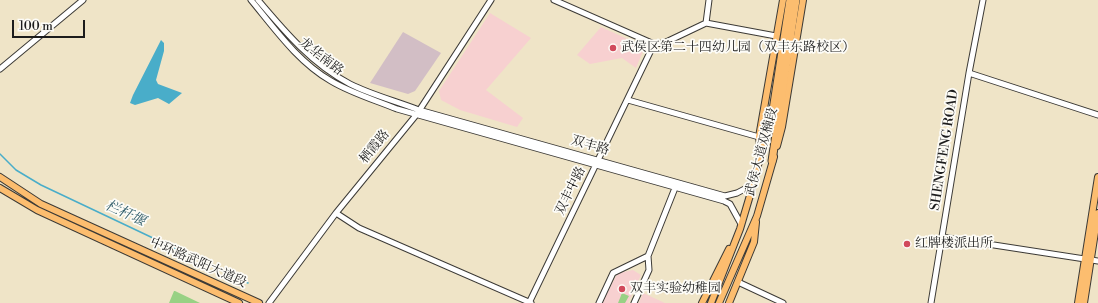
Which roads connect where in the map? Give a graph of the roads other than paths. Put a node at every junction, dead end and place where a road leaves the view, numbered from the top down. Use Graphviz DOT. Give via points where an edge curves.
graph roads {
  1 [pos="83,0"];
  2 [pos="251,0"];
  3 [pos="258,0"];
  4 [pos="490,0"];
  5 [pos="554,0"];
  6 [pos="709,0"];
  7 [pos="783,0"];
  8 [pos="790,0"];
  9 [pos="796,0"];
  10 [pos="803,0"];
  11 [pos="983,0"];
  12 [pos="706,23"];
  13 [pos="776,36"];
  14 [pos="654,44"];
  15 [pos="0,69"];
  16 [pos="969,73"];
  17 [pos="628,100"];
  18 [pos="776,111"];
  19 [pos="418,112"];
  20 [pos="1098,115"];
  21 [pos="759,137"];
  22 [pos="761,154"];
  23 [pos="599,159"];
  24 [pos="772,161"];
  25 [pos="596,165"];
  26 [pos="0,177"];
  27 [pos="1098,177"];
  28 [pos="754,184"];
  29 [pos="0,188"];
  30 [pos="675,188"];
  31 [pos="336,213"];
  32 [pos="1098,213"];
  33 [pos="757,216"];
  34 [pos="741,226"];
  35 [pos="942,237"];
  36 [pos="648,256"];
  37 [pos="1088,260"];
  38 [pos="1098,261"];
  39 [pos="738,282"];
  40 [pos="239,303"];
  41 [pos="259,303"];
  42 [pos="269,303"];
  43 [pos="530,303"];
  44 [pos="599,303"];
  45 [pos="634,303"];
  46 [pos="702,303"];
  47 [pos="710,303"];
  48 [pos="719,303"];
  49 [pos="729,303"];
  50 [pos="783,303"];
  51 [pos="932,303"];
  52 [pos="1078,303"];
  53 [pos="1084,303"];
  1 -- 15 [label="street"];
  2 -- 19 [label="street, 龙华南路" via="290,47 330,81 396,109"];
  3 -- 19 [label="street, 龙华南路" via="289,37 321,66 350,84"];
  4 -- 19 [label="street, 栖霞路"];
  5 -- 14 [label="street"];
  6 -- 12 [label="street"];
  7 -- 13 [label="main road, 武侯大道双楠段"];
  8 -- 18 [label="highway"];
  9 -- 18 [label="highway"];
  10 -- 24 [label="main road, 武侯大道双楠段" via="782,127"];
  11 -- 16 [label="street, SHENGFENG ROAD"];
  12 -- 13 [label="street"];
  12 -- 14 [label="street" via="664,43"];
  13 -- 21 [label="main road, 武侯大道双楠段"];
  14 -- 17 [label="street, 双丰中路"];
  16 -- 20 [label="street"];
  16 -- 35 [label="street, SHENGFENG ROAD"];
  17 -- 21 [label="street"];
  17 -- 23 [label="street, 双丰中路"];
  18 -- 22 [label="highway"];
  18 -- 24 [label="highway"];
  19 -- 23 [label="street, 双丰路"];
  19 -- 25 [label="street, 双丰路"];
  19 -- 31 [label="street, 栖霞路"];
  21 -- 22 [label="main road, 武侯大道双楠段"];
  22 -- 28 [label="main road, 武侯大道双楠段"];
  23 -- 25 [label="street, 双丰中路"];
  23 -- 28 [label="street, 双丰路" via="725,196 738,193"];
  24 -- 33 [label="main road, 武侯大道双楠段"];
  25 -- 30 [label="street, 双丰路"];
  25 -- 43 [label="street, 双丰中路"];
  26 -- 41 [label="main road, 中环路武阳大道段" via="41,204"];
  27 -- 37 [label="main road"];
  28 -- 34 [label="main road, 武侯大道双楠段"];
  29 -- 40 [label="main road, 中环路武阳大道段" via="37,210"];
  30 -- 34 [label="street, 双丰路" via="724,200 730,204"];
  30 -- 36 [label="street"];
  31 -- 42 [label="street, 栖霞路"];
  31 -- 43 [label="street" via="359,228"];
  32 -- 37 [label="main road"];
  33 -- 39 [label="main road" via="754,242"];
  33 -- 48 [label="main road, 武侯大道双楠段"];
  34 -- 46 [label="main road"];
  34 -- 47 [label="main road, 武侯大道双楠段"];
  35 -- 37 [label="street"];
  35 -- 51 [label="street, SHENGFENG ROAD"];
  36 -- 44 [label="street" via="614,273"];
  36 -- 45 [label="street" via="649,270"];
  37 -- 38 [label="street"];
  37 -- 52 [label="main road"];
  37 -- 53 [label="main road"];
  39 -- 49 [label="main road"];
  39 -- 50 [label="street"];
}
